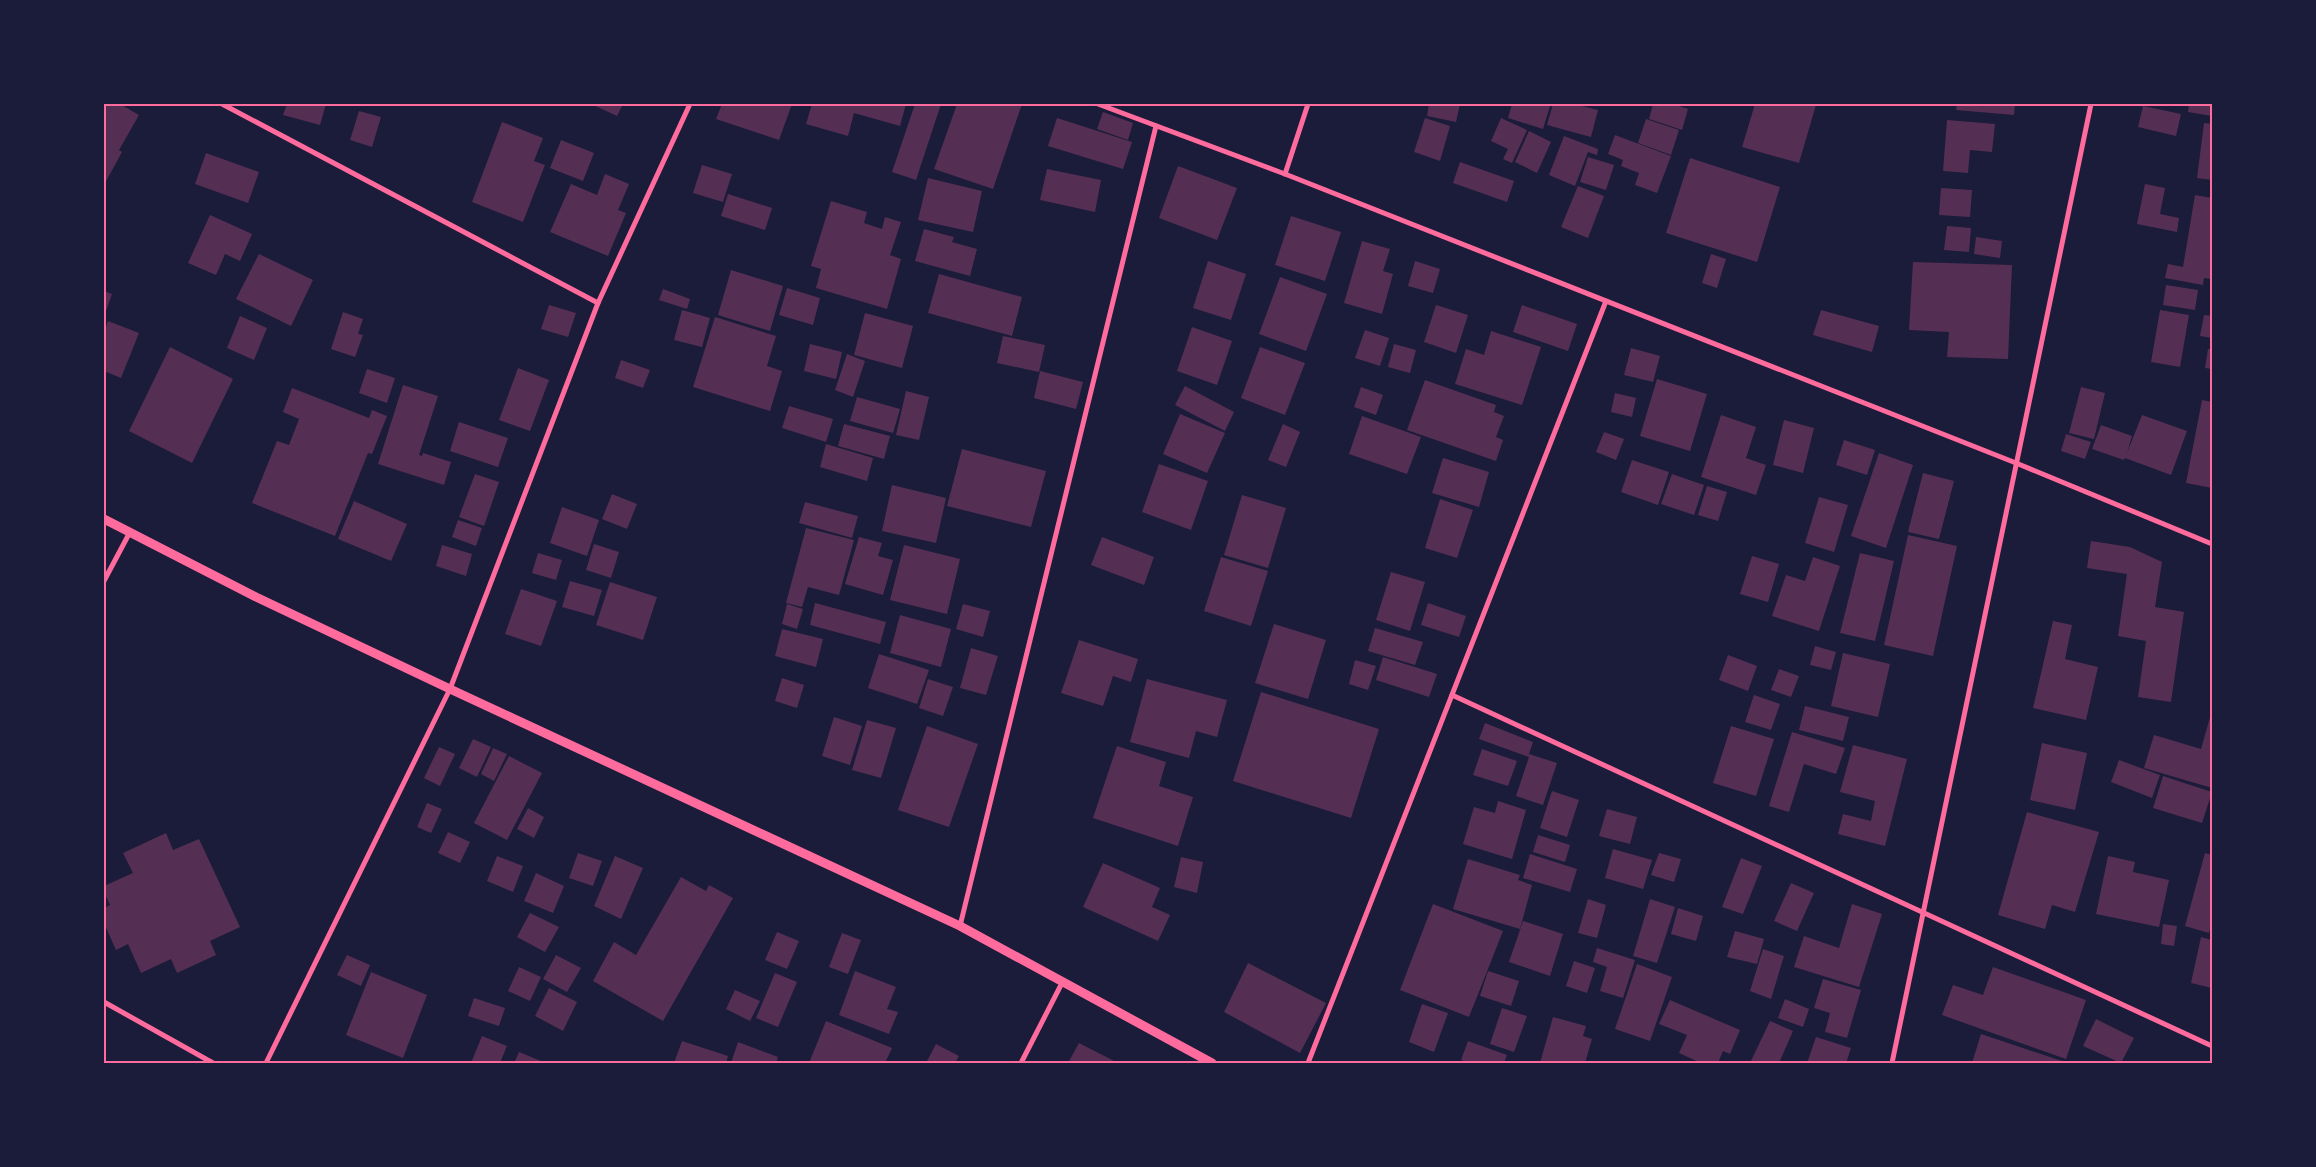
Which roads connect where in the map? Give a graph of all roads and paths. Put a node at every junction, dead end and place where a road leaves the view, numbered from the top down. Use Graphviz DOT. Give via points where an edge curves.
graph roads {
  1 [pos="222,104"];
  2 [pos="690,104"];
  3 [pos="1098,104"];
  4 [pos="1308,104"];
  5 [pos="2091,104"];
  6 [pos="1156,126"];
  7 [pos="1284,174"];
  8 [pos="1606,301"];
  9 [pos="598,303"];
  10 [pos="2016,463"];
  11 [pos="104,519"];
  12 [pos="130,532"];
  13 [pos="2212,544"];
  14 [pos="104,581"];
  15 [pos="450,689"];
  16 [pos="1452,695"];
  17 [pos="1923,914"];
  18 [pos="960,926"];
  19 [pos="1063,981"];
  20 [pos="104,1002"];
  21 [pos="2212,1046"];
  22 [pos="213,1063"];
  23 [pos="266,1063"];
  24 [pos="1021,1063"];
  25 [pos="1212,1063"];
  26 [pos="1308,1063"];
  27 [pos="1892,1063"];
  1 -- 9 [label="street"];
  2 -- 9 [label="street"];
  3 -- 6 [label="street"];
  4 -- 7 [label="street"];
  5 -- 10 [label="street"];
  6 -- 7 [label="street"];
  6 -- 18 [label="street"];
  7 -- 8 [label="street"];
  8 -- 10 [label="street"];
  8 -- 16 [label="street"];
  9 -- 15 [label="street"];
  10 -- 13 [label="street"];
  10 -- 17 [label="street"];
  11 -- 12 [label="street"];
  12 -- 14 [label="street"];
  12 -- 15 [label="street" via="256,597"];
  15 -- 18 [label="street"];
  15 -- 23 [label="street"];
  16 -- 17 [label="street"];
  16 -- 26 [label="street"];
  17 -- 21 [label="street"];
  17 -- 27 [label="street"];
  18 -- 19 [label="street"];
  19 -- 24 [label="street"];
  19 -- 25 [label="street"];
  20 -- 22 [label="street"];
}
